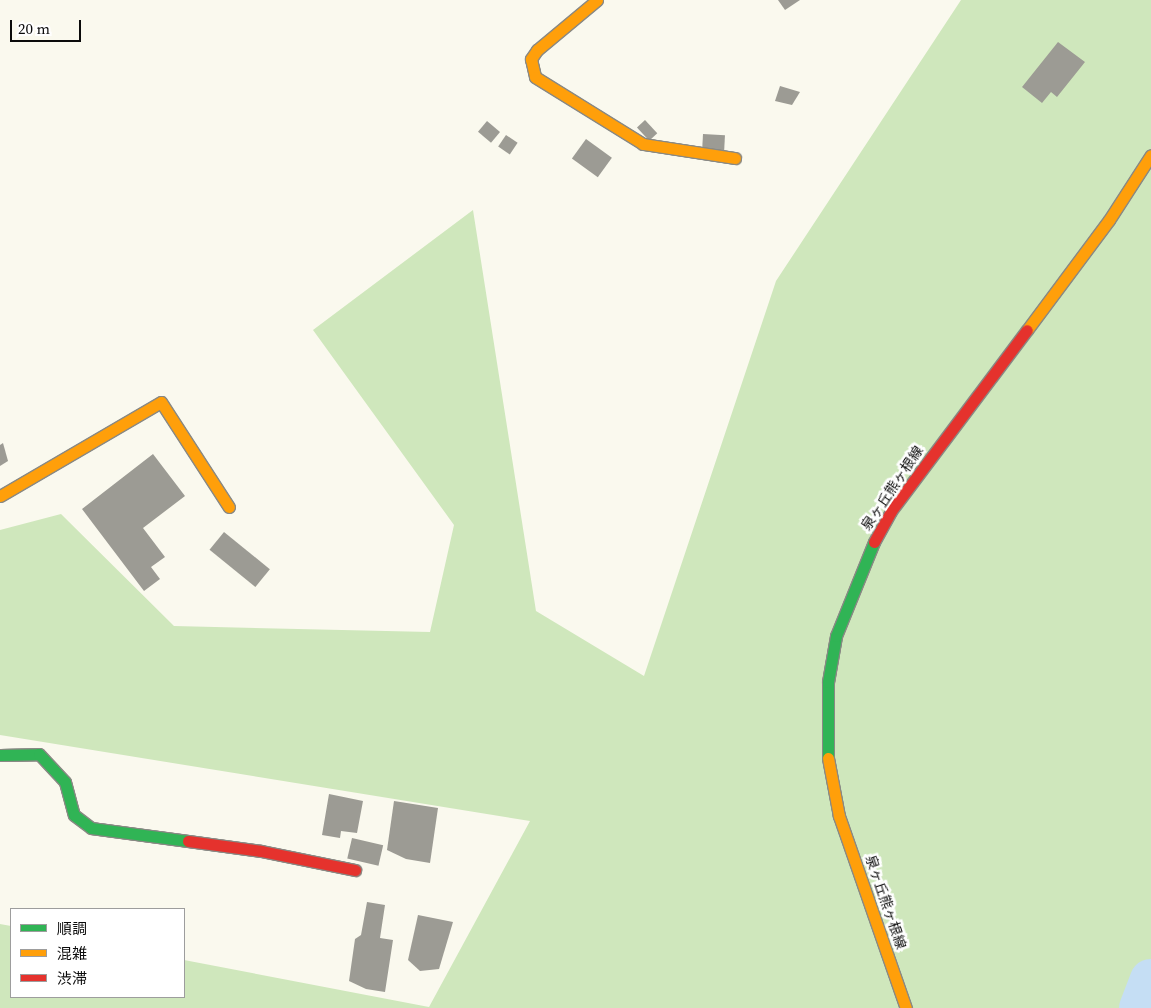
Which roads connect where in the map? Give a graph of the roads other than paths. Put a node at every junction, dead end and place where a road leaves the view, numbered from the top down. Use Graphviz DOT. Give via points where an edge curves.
graph roads {
  1 [pos="597,0"];
  2 [pos="1151,155"];
  3 [pos="735,158"];
  4 [pos="0,496"];
  5 [pos="229,507"];
  6 [pos="0,755"];
  7 [pos="355,870"];
  8 [pos="906,1008"];
  1 -- 3 [label="street" via="537,50 531,59 535,77 643,144"];
  2 -- 8 [label="street, 泉ヶ丘熊ヶ根線" via="1109,220 891,511 864,560 836,636 828,682 828,763 839,816"];
  4 -- 5 [label="street" via="161,402"];
  6 -- 7 [label="street" via="39,754 65,782 74,815 91,828 262,851"];
}
